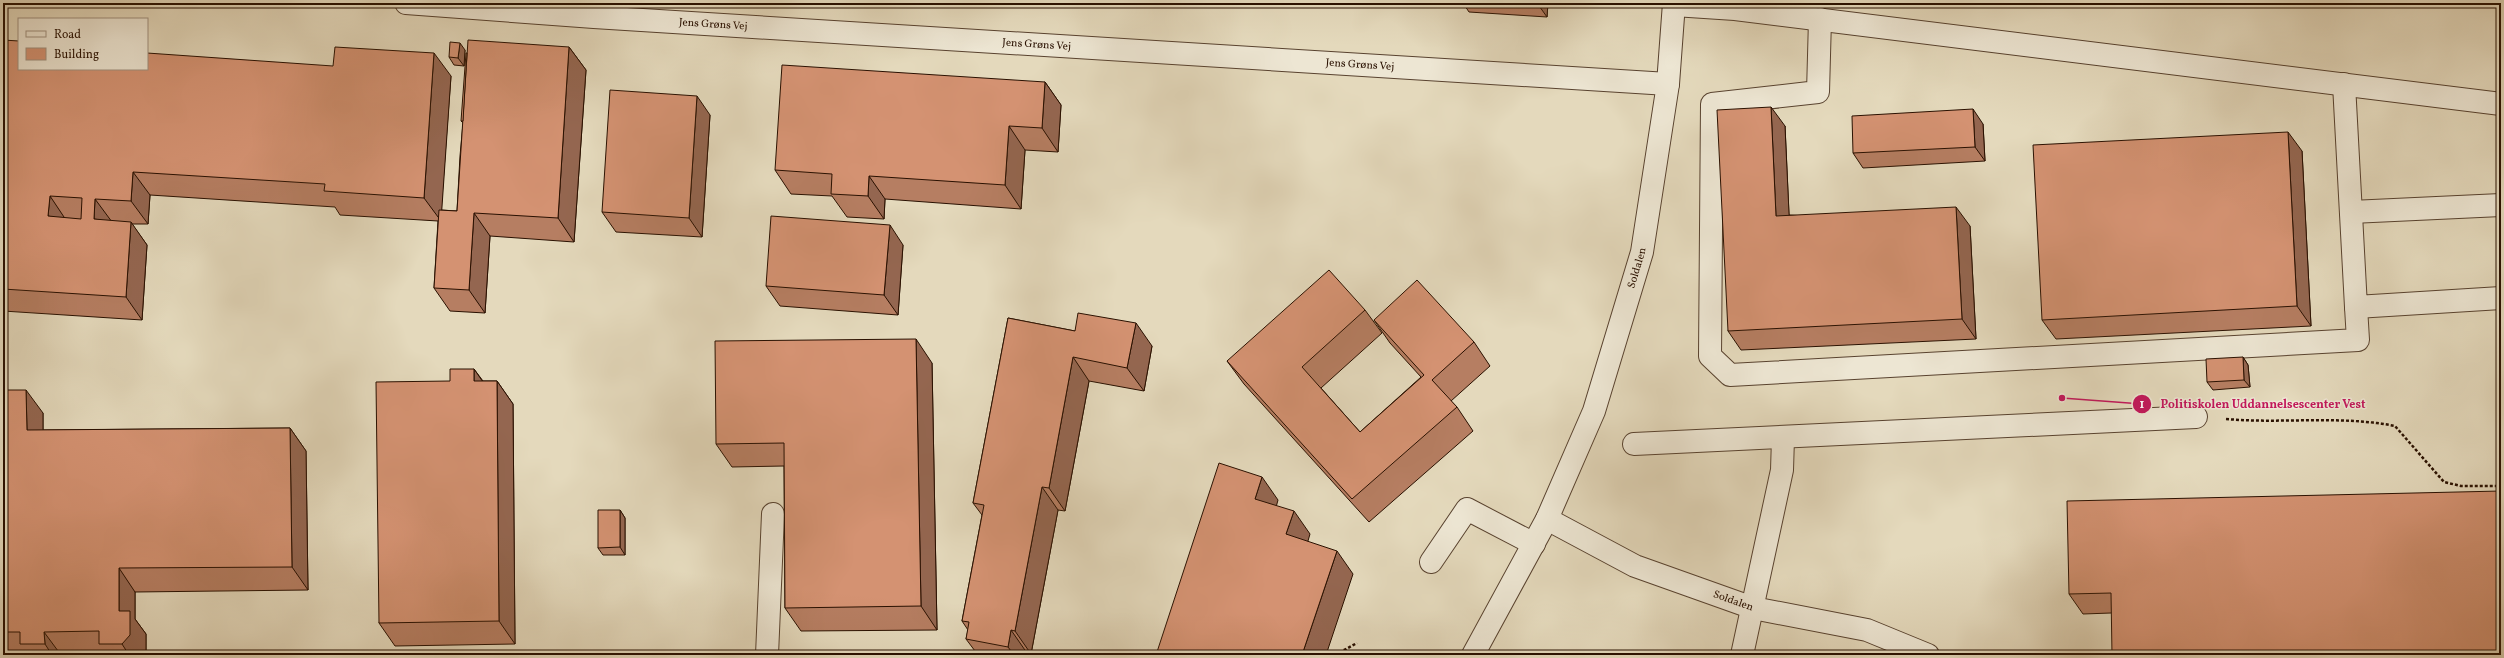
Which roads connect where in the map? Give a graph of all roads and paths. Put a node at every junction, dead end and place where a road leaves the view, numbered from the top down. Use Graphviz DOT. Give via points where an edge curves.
graph roads {
  1 [pos="406,3"];
  2 [pos="1674,4"];
  3 [pos="1820,19"];
  4 [pos="1668,84"];
  5 [pos="2344,84"];
  6 [pos="2501,104"];
  7 [pos="2501,205"];
  8 [pos="2351,212"];
  9 [pos="2501,298"];
  10 [pos="2356,307"];
  11 [pos="2196,417"];
  12 [pos="1783,438"];
  13 [pos="1634,444"];
  14 [pos="2501,486"];
  15 [pos="773,514"];
  16 [pos="1547,519"];
  17 [pos="1534,544"];
  18 [pos="1431,562"];
  19 [pos="1753,608"];
  20 [pos="1357,643"];
  21 [pos="767,655"];
  22 [pos="1335,655"];
  23 [pos="1472,655"];
  24 [pos="1742,655"];
  25 [pos="1928,655"];
  1 -- 4 [label="street, Jens Grøns Vej"];
  2 -- 3 [label="street" via="1735,8"];
  2 -- 4 [label="street, Soldalen"];
  3 -- 5 [label="street"];
  3 -- 10 [label="street" via="1818,92 1712,104 1710,356 1730,375 2358,340"];
  4 -- 16 [label="street, Soldalen" via="1642,252 1594,411"];
  5 -- 6 [label="street"];
  5 -- 8 [label="street"];
  7 -- 8 [label="street"];
  8 -- 10 [label="street"];
  9 -- 10 [label="street"];
  11 -- 12 [label="street"];
  11 -- 14 [label="path" via="2253,422 2362,421 2395,426 2444,482 2461,486"];
  12 -- 13 [label="street"];
  12 -- 19 [label="street" via="1782,470"];
  15 -- 21 [label="street"];
  16 -- 17 [label="street, Soldalen"];
  16 -- 19 [label="street, Soldalen" via="1635,566"];
  17 -- 18 [label="street" via="1467,509"];
  17 -- 23 [label="street, Soldalen"];
  19 -- 24 [label="street"];
  19 -- 25 [label="street, Soldalen" via="1867,630"];
  20 -- 22 [label="path"];
}
